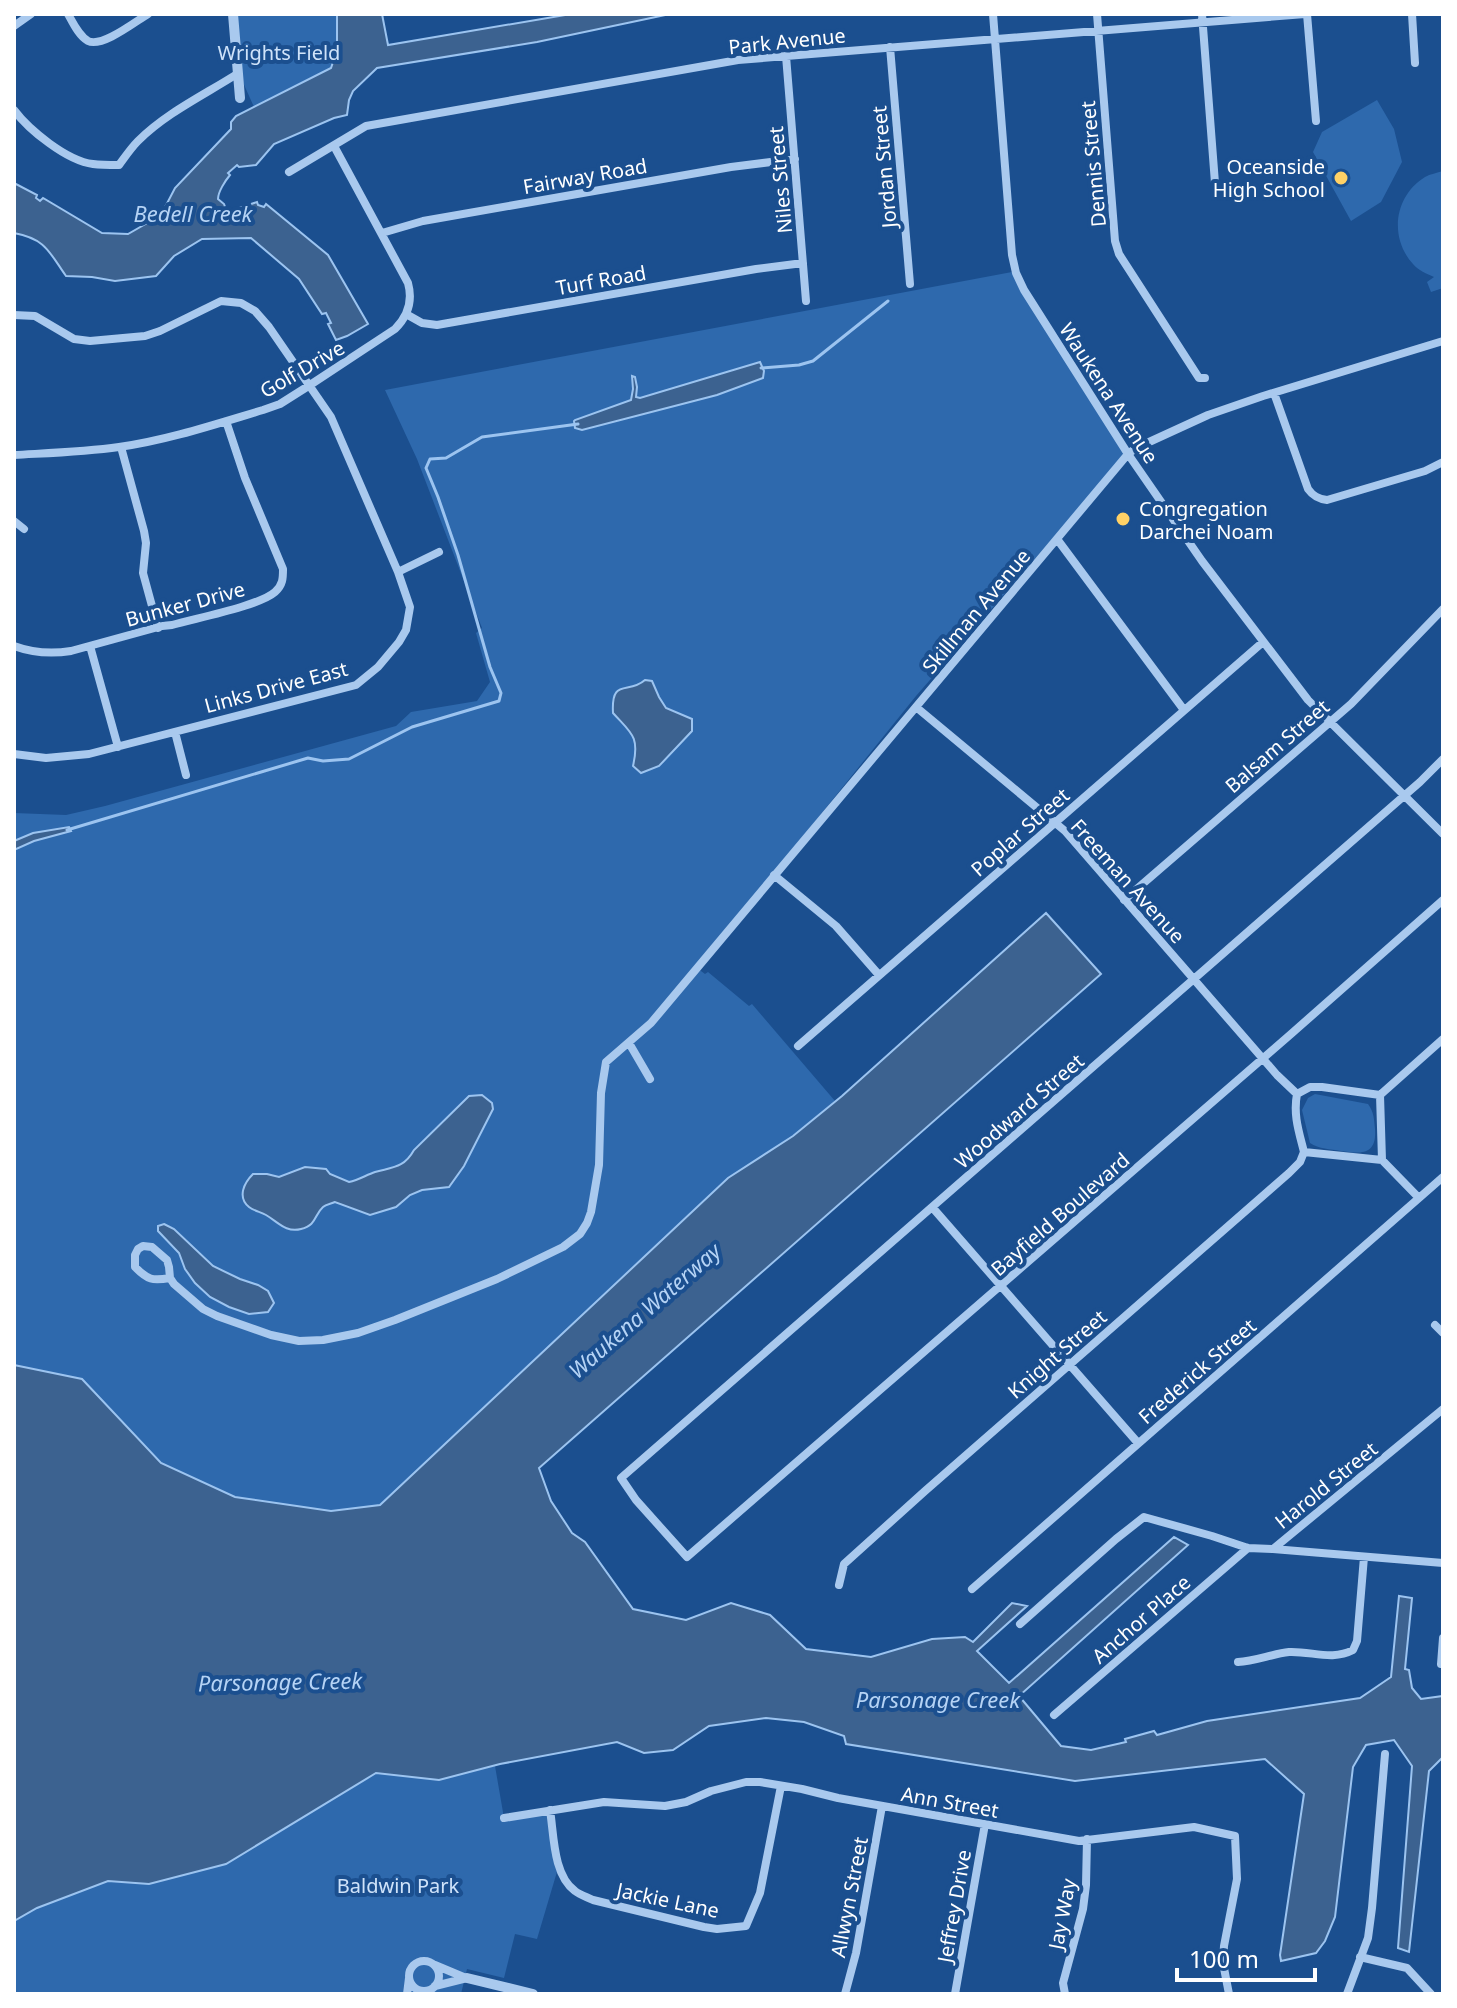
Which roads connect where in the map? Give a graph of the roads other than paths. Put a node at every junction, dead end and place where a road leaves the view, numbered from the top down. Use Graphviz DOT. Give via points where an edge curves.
graph roads {
  1 [pos="31,14"];
  2 [pos="68,14"];
  3 [pos="148,14"];
  4 [pos="233,14"];
  5 [pos="993,14"];
  6 [pos="1097,14"];
  7 [pos="1306,14"];
  8 [pos="1412,14"];
  9 [pos="1202,18"];
  10 [pos="14,26"];
  11 [pos="1099,30"];
  12 [pos="995,39"];
  13 [pos="890,47"];
  14 [pos="786,56"];
  15 [pos="1415,63"];
  16 [pos="237,74"];
  17 [pos="240,98"];
  18 [pos="14,110"];
  19 [pos="1316,121"];
  20 [pos="334,146"];
  21 [pos="795,159"];
  22 [pos="289,172"];
  23 [pos="1215,183"];
  24 [pos="382,233"];
  25 [pos="803,263"];
  26 [pos="910,284"];
  27 [pos="806,301"];
  28 [pos="406,314"];
  29 [pos="14,315"];
  30 [pos="1443,341"];
  31 [pos="1205,378"];
  32 [pos="310,385"];
  33 [pos="1274,393"];
  34 [pos="226,421"];
  35 [pos="121,447"];
  36 [pos="1128,454"];
  37 [pos="14,455"];
  38 [pos="1443,462"];
  39 [pos="14,521"];
  40 [pos="24,529"];
  41 [pos="1057,539"];
  42 [pos="439,552"];
  43 [pos="398,572"];
  44 [pos="1443,609"];
  45 [pos="158,628"];
  46 [pos="1263,642"];
  47 [pos="14,646"];
  48 [pos="90,646"];
  49 [pos="916,707"];
  50 [pos="1184,710"];
  51 [pos="1329,722"];
  52 [pos="175,732"];
  53 [pos="118,747"];
  54 [pos="14,754"];
  55 [pos="1443,759"];
  56 [pos="186,775"];
  57 [pos="1404,795"];
  58 [pos="1054,823"];
  59 [pos="1443,834"];
  60 [pos="774,875"];
  61 [pos="1124,900"];
  62 [pos="1443,900"];
  63 [pos="879,975"];
  64 [pos="1193,979"];
  65 [pos="1443,1039"];
  66 [pos="629,1043"];
  67 [pos="798,1046"];
  68 [pos="1262,1059"];
  69 [pos="650,1079"];
  70 [pos="1297,1094"];
  71 [pos="1380,1095"];
  72 [pos="1304,1152"];
  73 [pos="1382,1160"];
  74 [pos="1443,1177"];
  75 [pos="1419,1198"];
  76 [pos="932,1207"];
  77 [pos="170,1278"];
  78 [pos="1001,1286"];
  79 [pos="1435,1325"];
  80 [pos="1443,1333"];
  81 [pos="1069,1365"];
  82 [pos="1443,1409"];
  83 [pos="1138,1443"];
  84 [pos="1248,1548"];
  85 [pos="1273,1549"];
  86 [pos="696,1550"];
  87 [pos="1364,1557"];
  88 [pos="1443,1563"];
  89 [pos="839,1585"];
  90 [pos="972,1589"];
  91 [pos="1020,1624"];
  92 [pos="1443,1638"];
  93 [pos="1238,1662"];
  94 [pos="1441,1664"];
  95 [pos="1054,1715"];
  96 [pos="1385,1754"];
  97 [pos="781,1786"];
  98 [pos="882,1806"];
  99 [pos="550,1810"];
  100 [pos="504,1818"];
  101 [pos="985,1824"];
  102 [pos="1087,1839"];
  103 [pos="1360,1957"];
  104 [pos="429,1962"];
  105 [pos="409,1977"];
  106 [pos="467,1978"];
  107 [pos="433,1990"];
  108 [pos="526,1993"];
  109 [pos="407,1994"];
  110 [pos="845,1994"];
  111 [pos="955,1994"];
  112 [pos="1065,1994"];
  113 [pos="1229,1994"];
  114 [pos="1347,1994"];
  115 [pos="1431,1994"];
  1 -- 10 [label="street"];
  2 -- 3 [label="street" via="88,41 96,42"];
  4 -- 16 [label="street"];
  5 -- 12 [label="street, Waukena Avenue"];
  6 -- 11 [label="street, Dennis Street"];
  7 -- 9 [label="street, Park Avenue"];
  7 -- 19 [label="street"];
  8 -- 15 [label="street"];
  9 -- 11 [label="street, Park Avenue"];
  9 -- 23 [label="street"];
  11 -- 12 [label="street, Park Avenue"];
  11 -- 31 [label="street, Dennis Street" via="1115,241 1199,378"];
  12 -- 13 [label="street, Park Avenue"];
  12 -- 36 [label="street, Waukena Avenue" via="1016,273"];
  13 -- 14 [label="street, Park Avenue"];
  13 -- 26 [label="street, Jordan Street"];
  14 -- 20 [label="street, Park Avenue" via="366,126"];
  14 -- 21 [label="street, Niles Street"];
  16 -- 17 [label="street"];
  16 -- 18 [label="street" via="148,132 119,165 90,164 69,155"];
  20 -- 22 [label="street, Park Avenue"];
  20 -- 24 [label="street"];
  21 -- 24 [label="street, Fairway Road" via="423,221"];
  21 -- 25 [label="street, Niles Street"];
  24 -- 28 [label="street" via="408,283"];
  25 -- 27 [label="street, Niles Street"];
  25 -- 28 [label="street, Turf Road" via="437,325"];
  28 -- 32 [label="street, Golf Drive" via="386,336"];
  29 -- 32 [label="street, Links Drive East" via="35,316 74,339 90,341 145,336 221,301 241,303 269,327"];
  30 -- 33 [label="street, Skillman Avenue"];
  32 -- 34 [label="street, Golf Drive" via="280,404"];
  32 -- 43 [label="street, Links Drive East" via="331,417"];
  33 -- 36 [label="street, Skillman Avenue" via="1208,415"];
  33 -- 38 [label="street" via="1308,489 1320,499"];
  34 -- 35 [label="street, Golf Drive"];
  34 -- 45 [label="street, Bunker Drive" via="283,580 261,601"];
  35 -- 37 [label="street, Golf Drive"];
  35 -- 45 [label="street" via="144,531 143,573"];
  36 -- 41 [label="street, Skillman Avenue"];
  36 -- 46 [label="street, Waukena Avenue"];
  39 -- 40 [label="street"];
  41 -- 49 [label="street, Skillman Avenue"];
  41 -- 50 [label="street"];
  42 -- 43 [label="street"];
  43 -- 52 [label="street, Links Drive East" via="410,607 406,630 378,667 356,685"];
  44 -- 51 [label="street, Balsam Street"];
  45 -- 48 [label="street, Bunker Drive"];
  46 -- 50 [label="street, Poplar Street"];
  46 -- 51 [label="street, Waukena Avenue"];
  47 -- 48 [label="street, Bunker Drive" via="57,653"];
  48 -- 53 [label="street"];
  49 -- 58 [label="street, Freeman Avenue"];
  49 -- 60 [label="street, Skillman Avenue"];
  50 -- 58 [label="street, Poplar Street"];
  51 -- 57 [label="street, Waukena Avenue"];
  51 -- 61 [label="street, Balsam Street"];
  52 -- 53 [label="street, Links Drive East"];
  52 -- 56 [label="street"];
  53 -- 54 [label="street, Links Drive East" via="70,757"];
  55 -- 57 [label="street, Woodward Street"];
  57 -- 59 [label="street, Waukena Avenue"];
  57 -- 64 [label="street, Woodward Street"];
  58 -- 61 [label="street, Freeman Avenue"];
  58 -- 63 [label="street, Poplar Street"];
  60 -- 63 [label="street" via="836,926"];
  60 -- 66 [label="street, Skillman Avenue"];
  61 -- 64 [label="street, Freeman Avenue"];
  62 -- 68 [label="street, Bayfield Boulevard"];
  63 -- 67 [label="street, Poplar Street"];
  64 -- 68 [label="street, Freeman Avenue"];
  64 -- 76 [label="street, Woodward Street"];
  65 -- 71 [label="street"];
  66 -- 69 [label="street"];
  66 -- 77 [label="street, Skillman Avenue" via="606,1062 591,1212 580,1234 563,1247 410,1314 323,1340 271,1335 217,1316"];
  68 -- 70 [label="street, Freeman Avenue"];
  68 -- 78 [label="street, Bayfield Boulevard"];
  70 -- 71 [label="street" via="1322,1087"];
  70 -- 72 [label="street" via="1295,1119"];
  71 -- 73 [label="street"];
  72 -- 73 [label="street"];
  72 -- 81 [label="street, Knight Street" via="1289,1173"];
  73 -- 75 [label="street"];
  74 -- 75 [label="street, Frederick Street"];
  75 -- 83 [label="street, Frederick Street"];
  76 -- 78 [label="street"];
  76 -- 86 [label="street, Woodward Street" via="621,1478 687,1557"];
  77 -- 77 [label="street" via="167,1260 152,1247 138,1249 135,1267 142,1274 156,1281"];
  78 -- 81 [label="street"];
  78 -- 86 [label="street, Bayfield Boulevard"];
  79 -- 80 [label="street"];
  81 -- 83 [label="street"];
  81 -- 89 [label="street, Knight Street" via="844,1564"];
  82 -- 85 [label="street, Harold Street"];
  83 -- 90 [label="street, Frederick Street"];
  84 -- 85 [label="street, Harold Street"];
  84 -- 91 [label="street, Harold Street" via="1144,1517"];
  84 -- 95 [label="street, Anchor Place"];
  85 -- 87 [label="street"];
  87 -- 88 [label="street"];
  87 -- 93 [label="street" via="1353,1650 1336,1656 1289,1652"];
  92 -- 94 [label="street"];
  96 -- 103 [label="street" via="1372,1908"];
  97 -- 98 [label="street, Ann Street"];
  97 -- 99 [label="street, Ann Street" via="746,1782 665,1806 604,1802"];
  97 -- 99 [label="street, Jackie Lane" via="760,1893 746,1926 717,1929 577,1893 559,1865"];
  98 -- 101 [label="street, Ann Street"];
  98 -- 110 [label="street, Allwyn Street"];
  99 -- 100 [label="street, Ann Street"];
  101 -- 102 [label="street, Ann Street"];
  101 -- 111 [label="street, Jeffrey Drive"];
  102 -- 112 [label="street, Jay Way" via="1083,1909 1063,1983"];
  102 -- 113 [label="street, Ann Street" via="1194,1827 1235,1836 1237,1879 1223,1963"];
  103 -- 114 [label="street"];
  103 -- 115 [label="street" via="1407,1968"];
  104 -- 105 [label="street" via="415,1964"];
  104 -- 106 [label="street"];
  104 -- 107 [label="street" via="439,1977"];
  105 -- 107 [label="street" via="417,1989"];
  105 -- 109 [label="street"];
  106 -- 107 [label="street"];
  106 -- 108 [label="street"];
}
